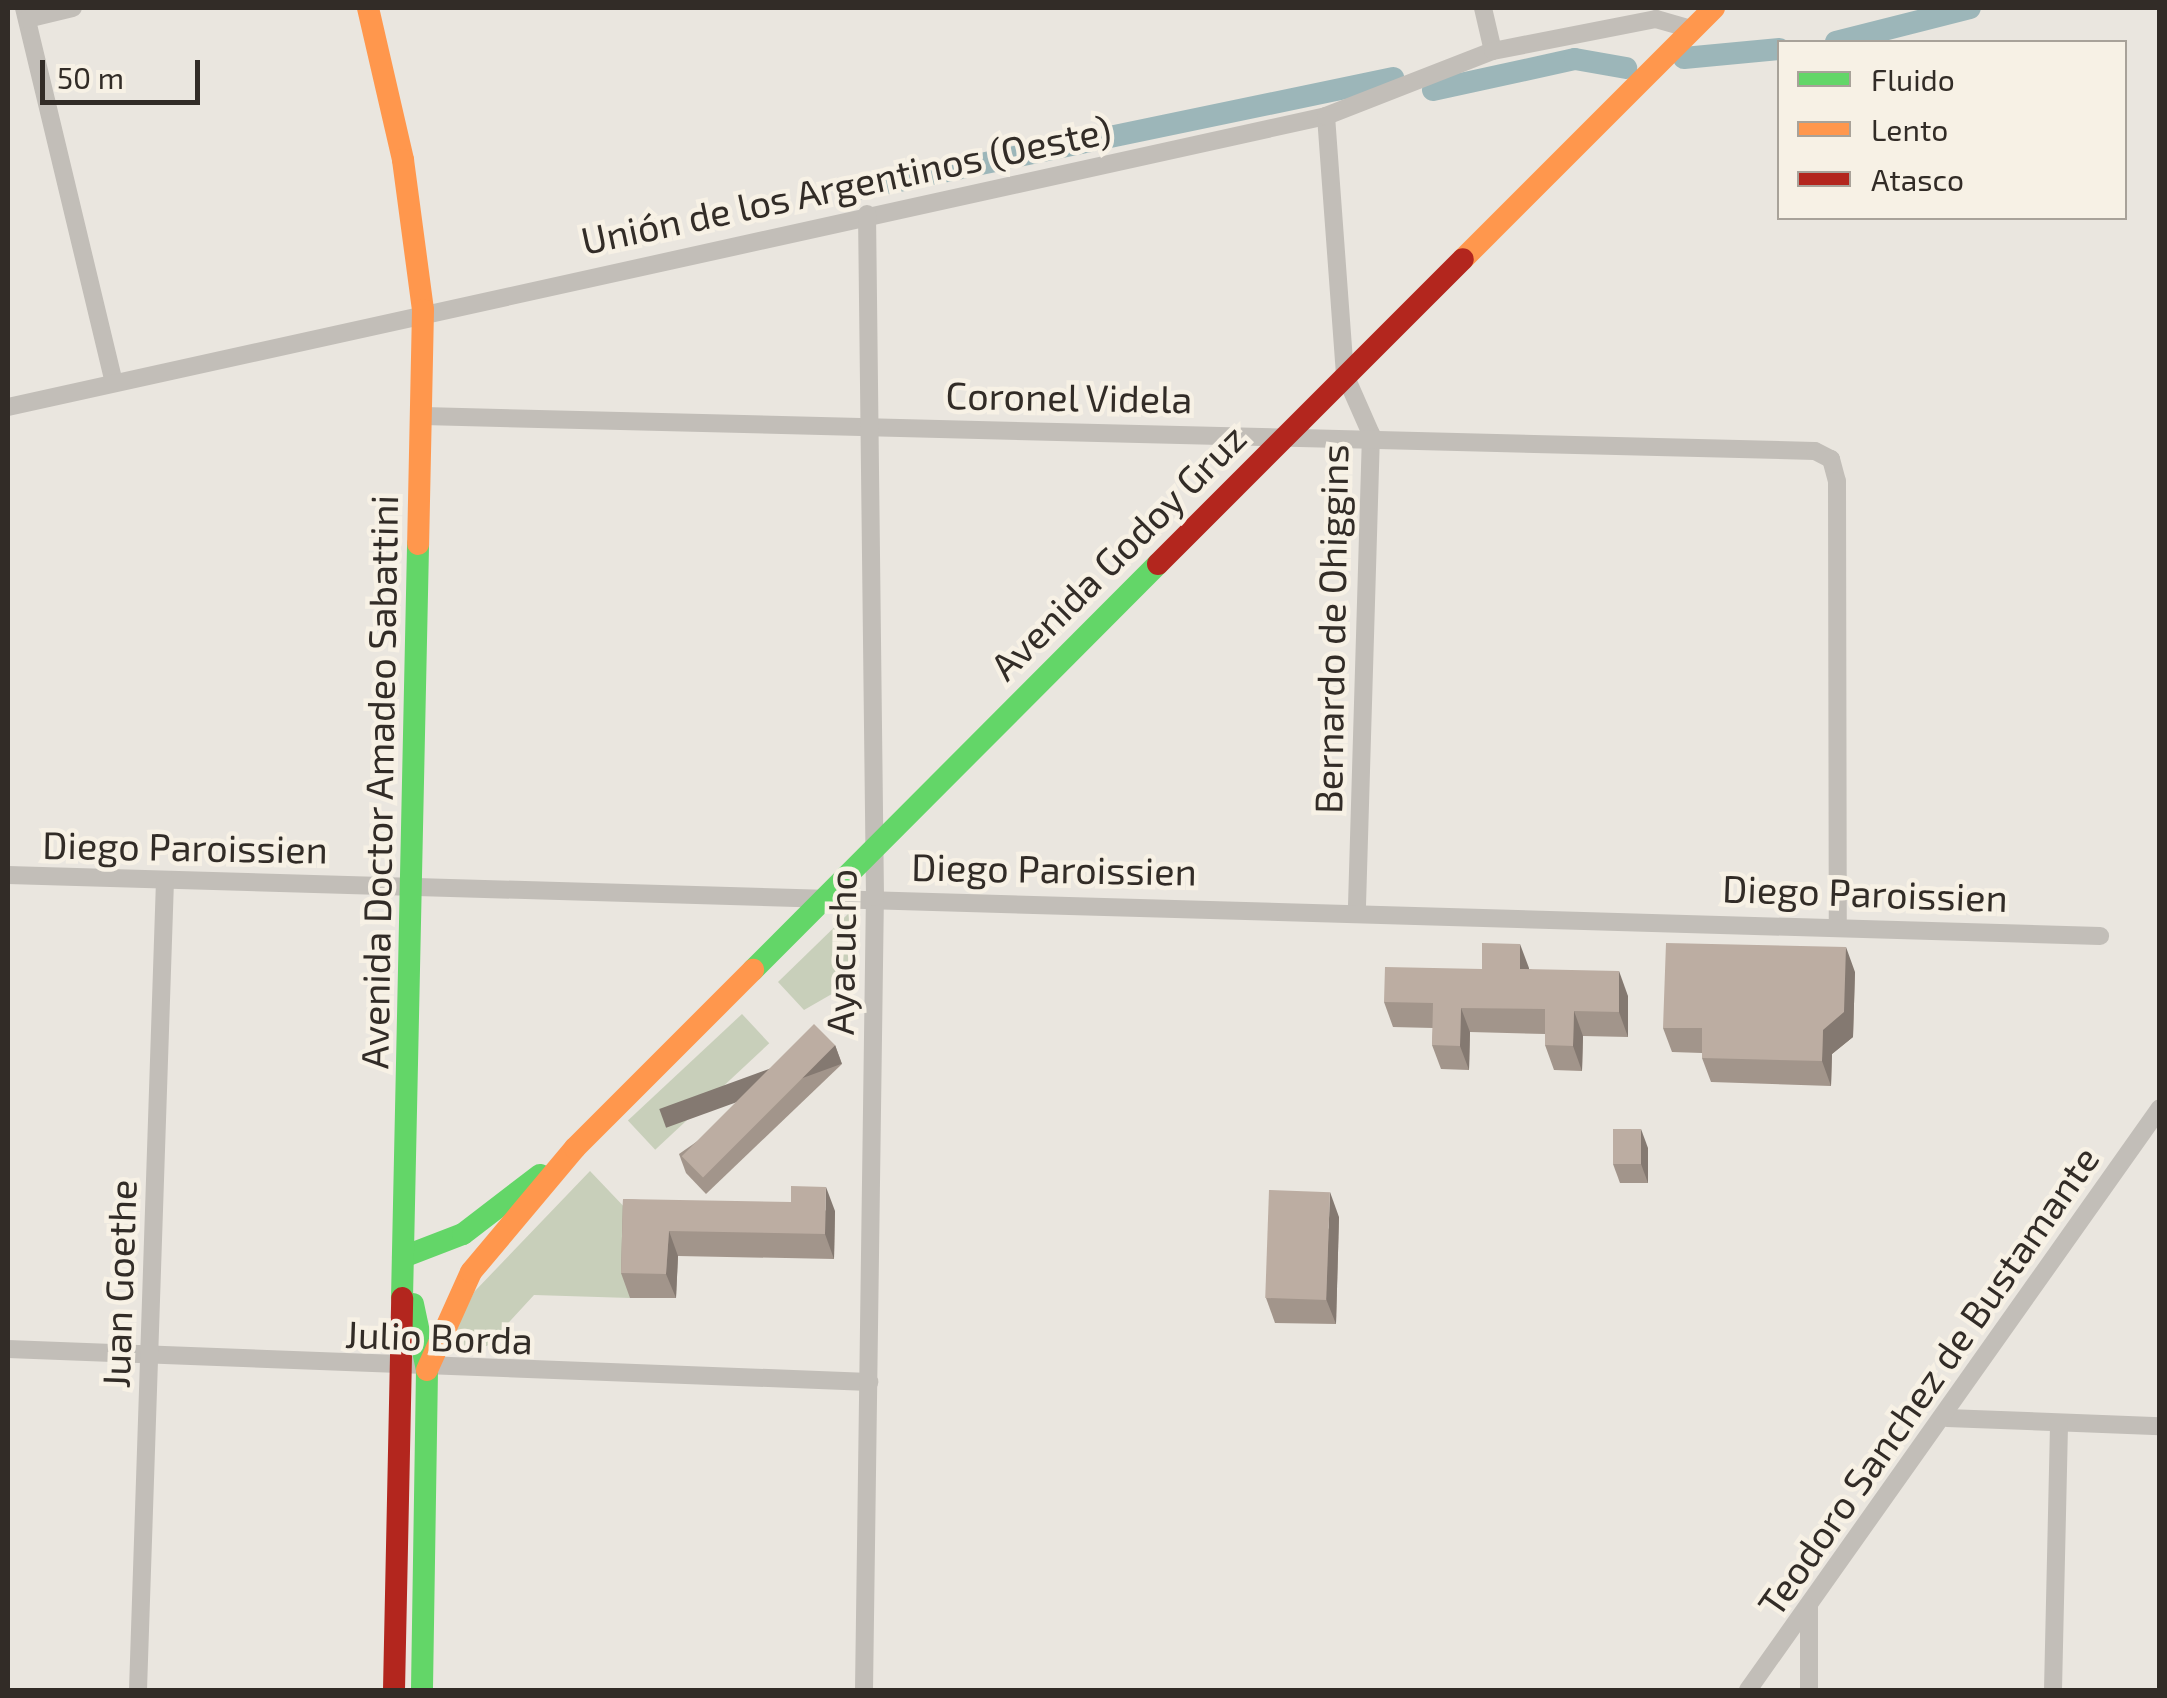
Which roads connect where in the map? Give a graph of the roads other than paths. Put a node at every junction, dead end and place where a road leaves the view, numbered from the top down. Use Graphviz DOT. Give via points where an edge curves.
graph roads {
  1 [pos="73,8"];
  2 [pos="368,8"];
  3 [pos="1483,8"];
  4 [pos="1714,8"];
  5 [pos="25,13"];
  6 [pos="1692,29"];
  7 [pos="1493,51"];
  8 [pos="1326,116"];
  9 [pos="867,214"];
  10 [pos="423,310"];
  11 [pos="1345,375"];
  12 [pos="114,382"];
  13 [pos="8,407"];
  14 [pos="423,416"];
  15 [pos="872,426"];
  16 [pos="1285,434"];
  17 [pos="1371,434"];
  18 [pos="875,846"];
  19 [pos="8,875"];
  20 [pos="165,880"];
  21 [pos="410,886"];
  22 [pos="826,897"];
  23 [pos="875,897"];
  24 [pos="1358,908"];
  25 [pos="1838,924"];
  26 [pos="2100,936"];
  27 [pos="2160,1108"];
  28 [pos="574,1148"];
  29 [pos="403,1256"];
  30 [pos="8,1349"];
  31 [pos="149,1356"];
  32 [pos="415,1370"];
  33 [pos="869,1382"];
  34 [pos="1948,1418"];
  35 [pos="2059,1424"];
  36 [pos="2160,1426"];
  37 [pos="1809,1607"];
  38 [pos="138,1690"];
  39 [pos="394,1690"];
  40 [pos="422,1690"];
  41 [pos="864,1690"];
  42 [pos="1748,1690"];
  43 [pos="1809,1690"];
  44 [pos="2053,1690"];
  1 -- 5 [label="street"];
  2 -- 10 [label="main road, Avenida Doctor Amadeo Sabattini" via="403,160"];
  3 -- 7 [label="street"];
  4 -- 6 [label="main road, Avenida Godoy Gruz"];
  5 -- 12 [label="street"];
  6 -- 7 [label="street, Unión de los Argentinos (Oeste)" via="1656,19"];
  6 -- 11 [label="main road, Avenida Godoy Gruz"];
  7 -- 8 [label="street, Unión de los Argentinos (Oeste)"];
  8 -- 9 [label="street, Unión de los Argentinos (Oeste)"];
  8 -- 11 [label="street, Bernardo de Ohiggins"];
  9 -- 10 [label="street, Unión de los Argentinos (Oeste)"];
  9 -- 15 [label="street, Ayacucho"];
  10 -- 12 [label="street, Unión de los Argentinos (Oeste)"];
  10 -- 14 [label="main road, Avenida Doctor Amadeo Sabattini"];
  11 -- 16 [label="main road, Avenida Godoy Gruz"];
  11 -- 17 [label="street, Bernardo de Ohiggins"];
  12 -- 13 [label="street, Unión de los Argentinos (Oeste)"];
  14 -- 15 [label="street, Coronel Videla"];
  14 -- 21 [label="main road, Avenida Doctor Amadeo Sabattini"];
  15 -- 16 [label="street, Coronel Videla"];
  15 -- 18 [label="street, Ayacucho"];
  16 -- 17 [label="street, Coronel Videla"];
  16 -- 18 [label="main road, Avenida Godoy Gruz"];
  17 -- 24 [label="street, Bernardo de Ohiggins"];
  17 -- 25 [label="street, Coronel Videla" via="1830,459"];
  18 -- 22 [label="main road, Avenida Godoy Gruz"];
  18 -- 23 [label="street, Ayacucho"];
  19 -- 20 [label="street, Diego Paroissien"];
  20 -- 21 [label="street, Diego Paroissien"];
  20 -- 31 [label="street, Juan Goethe"];
  21 -- 22 [label="street, Diego Paroissien"];
  21 -- 29 [label="main road, Avenida Doctor Amadeo Sabattini"];
  22 -- 23 [label="street, Diego Paroissien"];
  22 -- 28 [label="main road, Avenida Godoy Gruz"];
  23 -- 24 [label="street, Diego Paroissien"];
  23 -- 33 [label="street, Ayacucho"];
  24 -- 25 [label="street, Diego Paroissien"];
  25 -- 26 [label="street, Diego Paroissien"];
  27 -- 34 [label="street, Teodoro Sanchez de Bustamante"];
  28 -- 29 [label="main road, Avenida Godoy Gruz" via="463,1234"];
  28 -- 32 [label="main road, Avenida Godoy Gruz" via="471,1272"];
  29 -- 32 [label="main road, Avenida Doctor Amadeo Sabattini"];
  30 -- 31 [label="street, Julio Borda"];
  31 -- 32 [label="street, Julio Borda"];
  31 -- 38 [label="street, Juan Goethe"];
  32 -- 33 [label="street, Julio Borda"];
  32 -- 39 [label="main road, Avenida Doctor Amadeo Sabattini"];
  32 -- 40 [label="main road, Avenida Doctor Amadeo Sabattini"];
  33 -- 41 [label="street, Ayacucho"];
  34 -- 35 [label="street"];
  34 -- 37 [label="street, Teodoro Sanchez de Bustamante"];
  35 -- 36 [label="street"];
  35 -- 44 [label="street"];
  37 -- 42 [label="street, Teodoro Sanchez de Bustamante"];
  37 -- 43 [label="street"];
}
